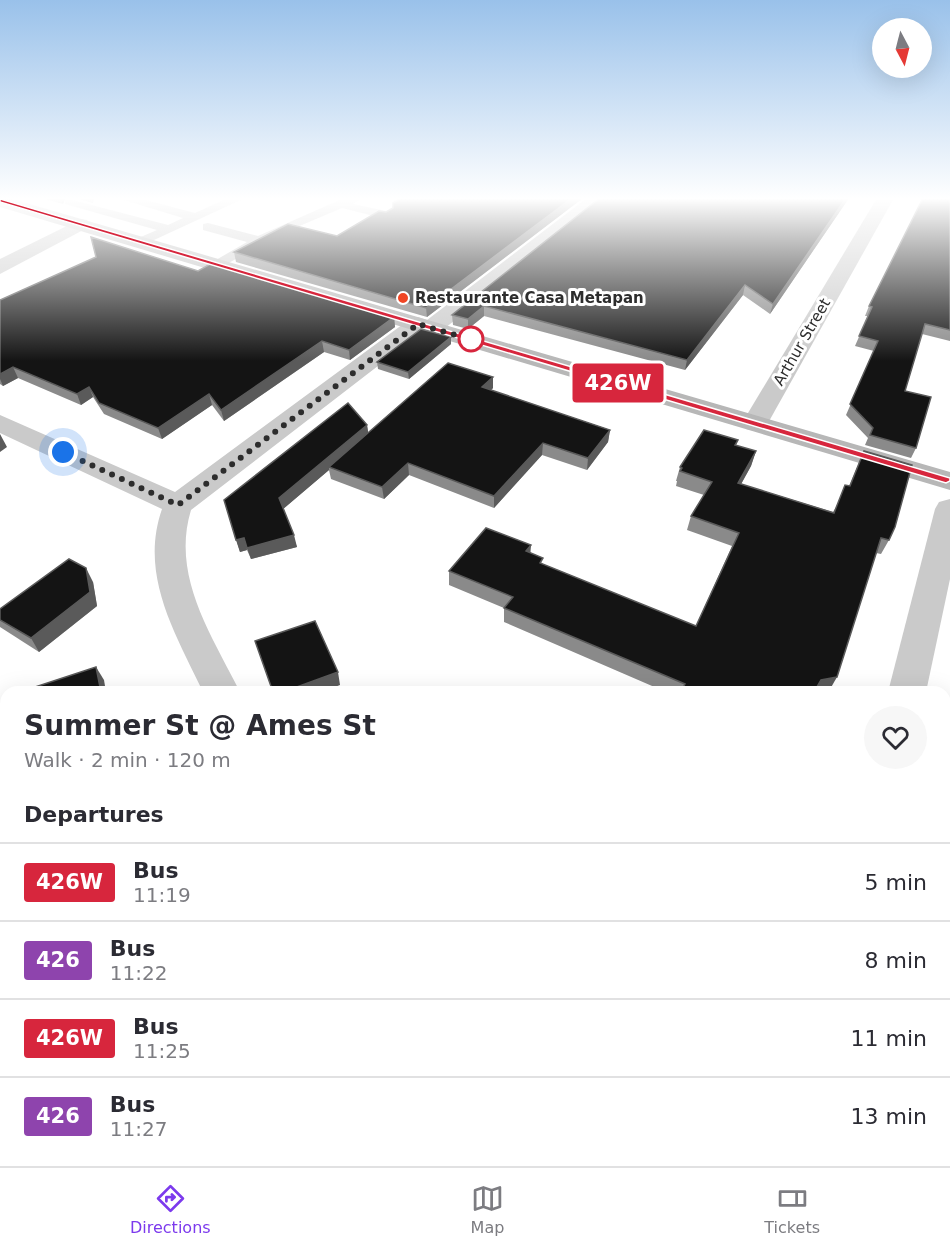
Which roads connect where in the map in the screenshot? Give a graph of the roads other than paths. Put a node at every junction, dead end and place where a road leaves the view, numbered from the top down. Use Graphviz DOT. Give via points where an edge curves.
graph roads {
  1 [pos="23,252"];
  2 [pos="176,252"];
  3 [pos="238,252"];
  4 [pos="524,252"];
  5 [pos="854,252"];
  6 [pos="4,262"];
  7 [pos="216,264"];
  8 [pos="425,326"];
  9 [pos="0,423"];
  10 [pos="755,423"];
  11 [pos="950,481"];
  12 [pos="178,505"];
  13 [pos="950,509"];
  14 [pos="219,686"];
  15 [pos="908,686"];
  1 -- 6 [label="street"];
  2 -- 7 [label="main road"];
  3 -- 7 [label="lane"];
  4 -- 8 [label="street"];
  5 -- 10 [label="street, Arthur Street"];
  7 -- 8 [label="main road"];
  8 -- 10 [label="main road"];
  8 -- 12 [label="street"];
  9 -- 12 [label="street"];
  10 -- 11 [label="main road"];
  12 -- 14 [label="street" via="167,540 169,565 191,630"];
  13 -- 15 [label="street"];
}
